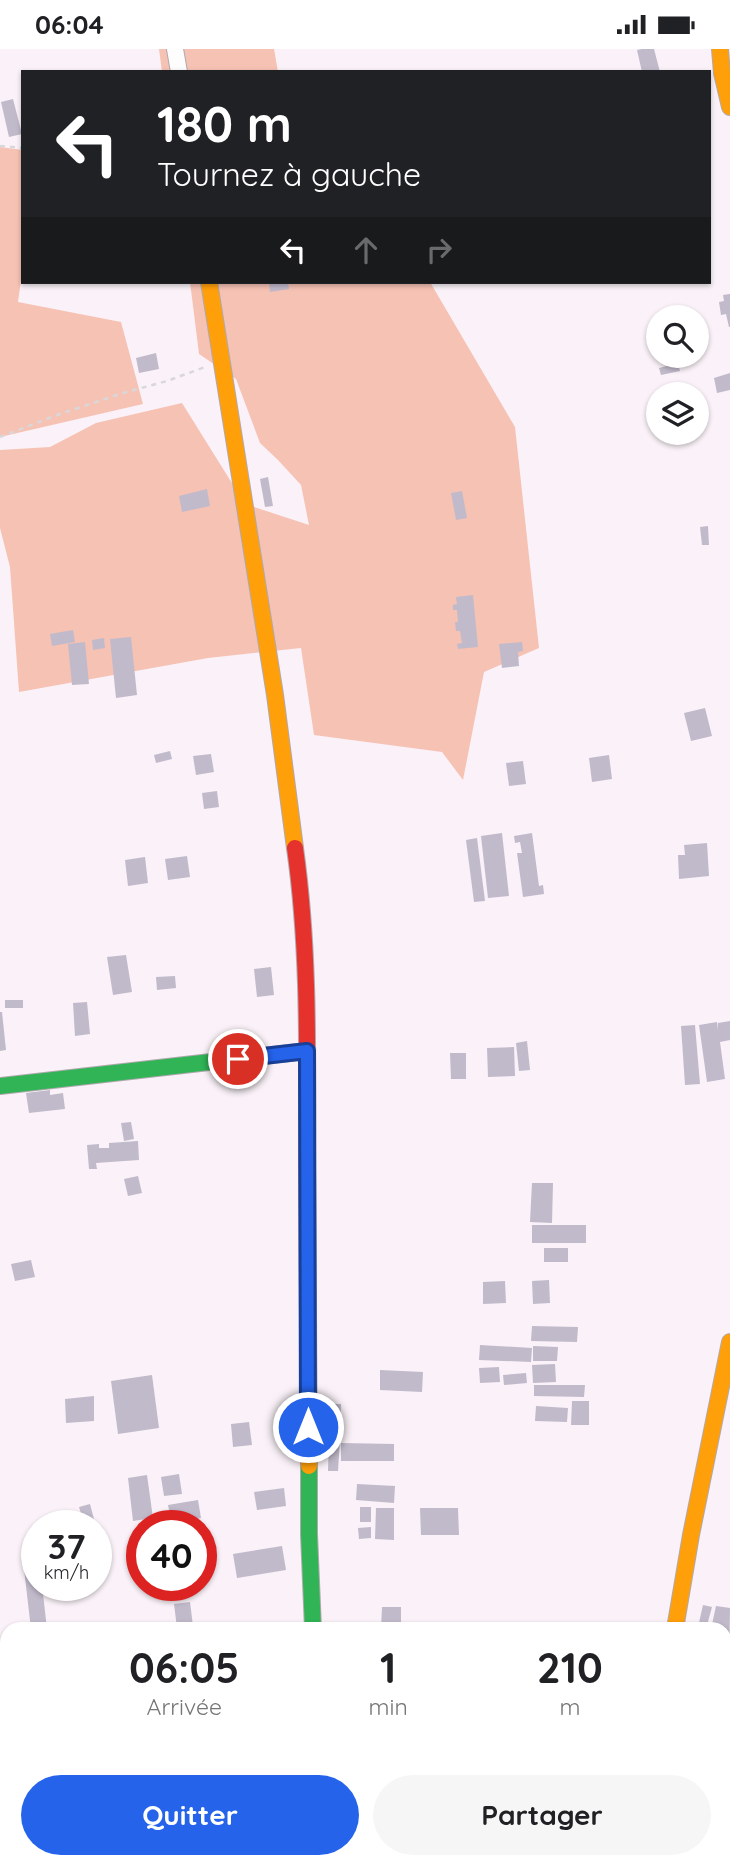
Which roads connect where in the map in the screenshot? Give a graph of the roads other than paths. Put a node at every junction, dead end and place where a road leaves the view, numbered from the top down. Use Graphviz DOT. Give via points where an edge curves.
graph roads {
  1 [pos="175,49"];
  2 [pos="720,49"];
  3 [pos="179,70"];
  4 [pos="730,107"];
  5 [pos="209,284"];
  6 [pos="307,1051"];
  7 [pos="0,1086"];
  8 [pos="730,1342"];
  9 [pos="313,1622"];
  10 [pos="676,1622"];
  1 -- 3 [label="street"];
  2 -- 4 [label="street"];
  5 -- 6 [label="street" via="275,695 302,897"];
  6 -- 7 [label="street"];
  6 -- 9 [label="street"];
  8 -- 10 [label="street"];
}
